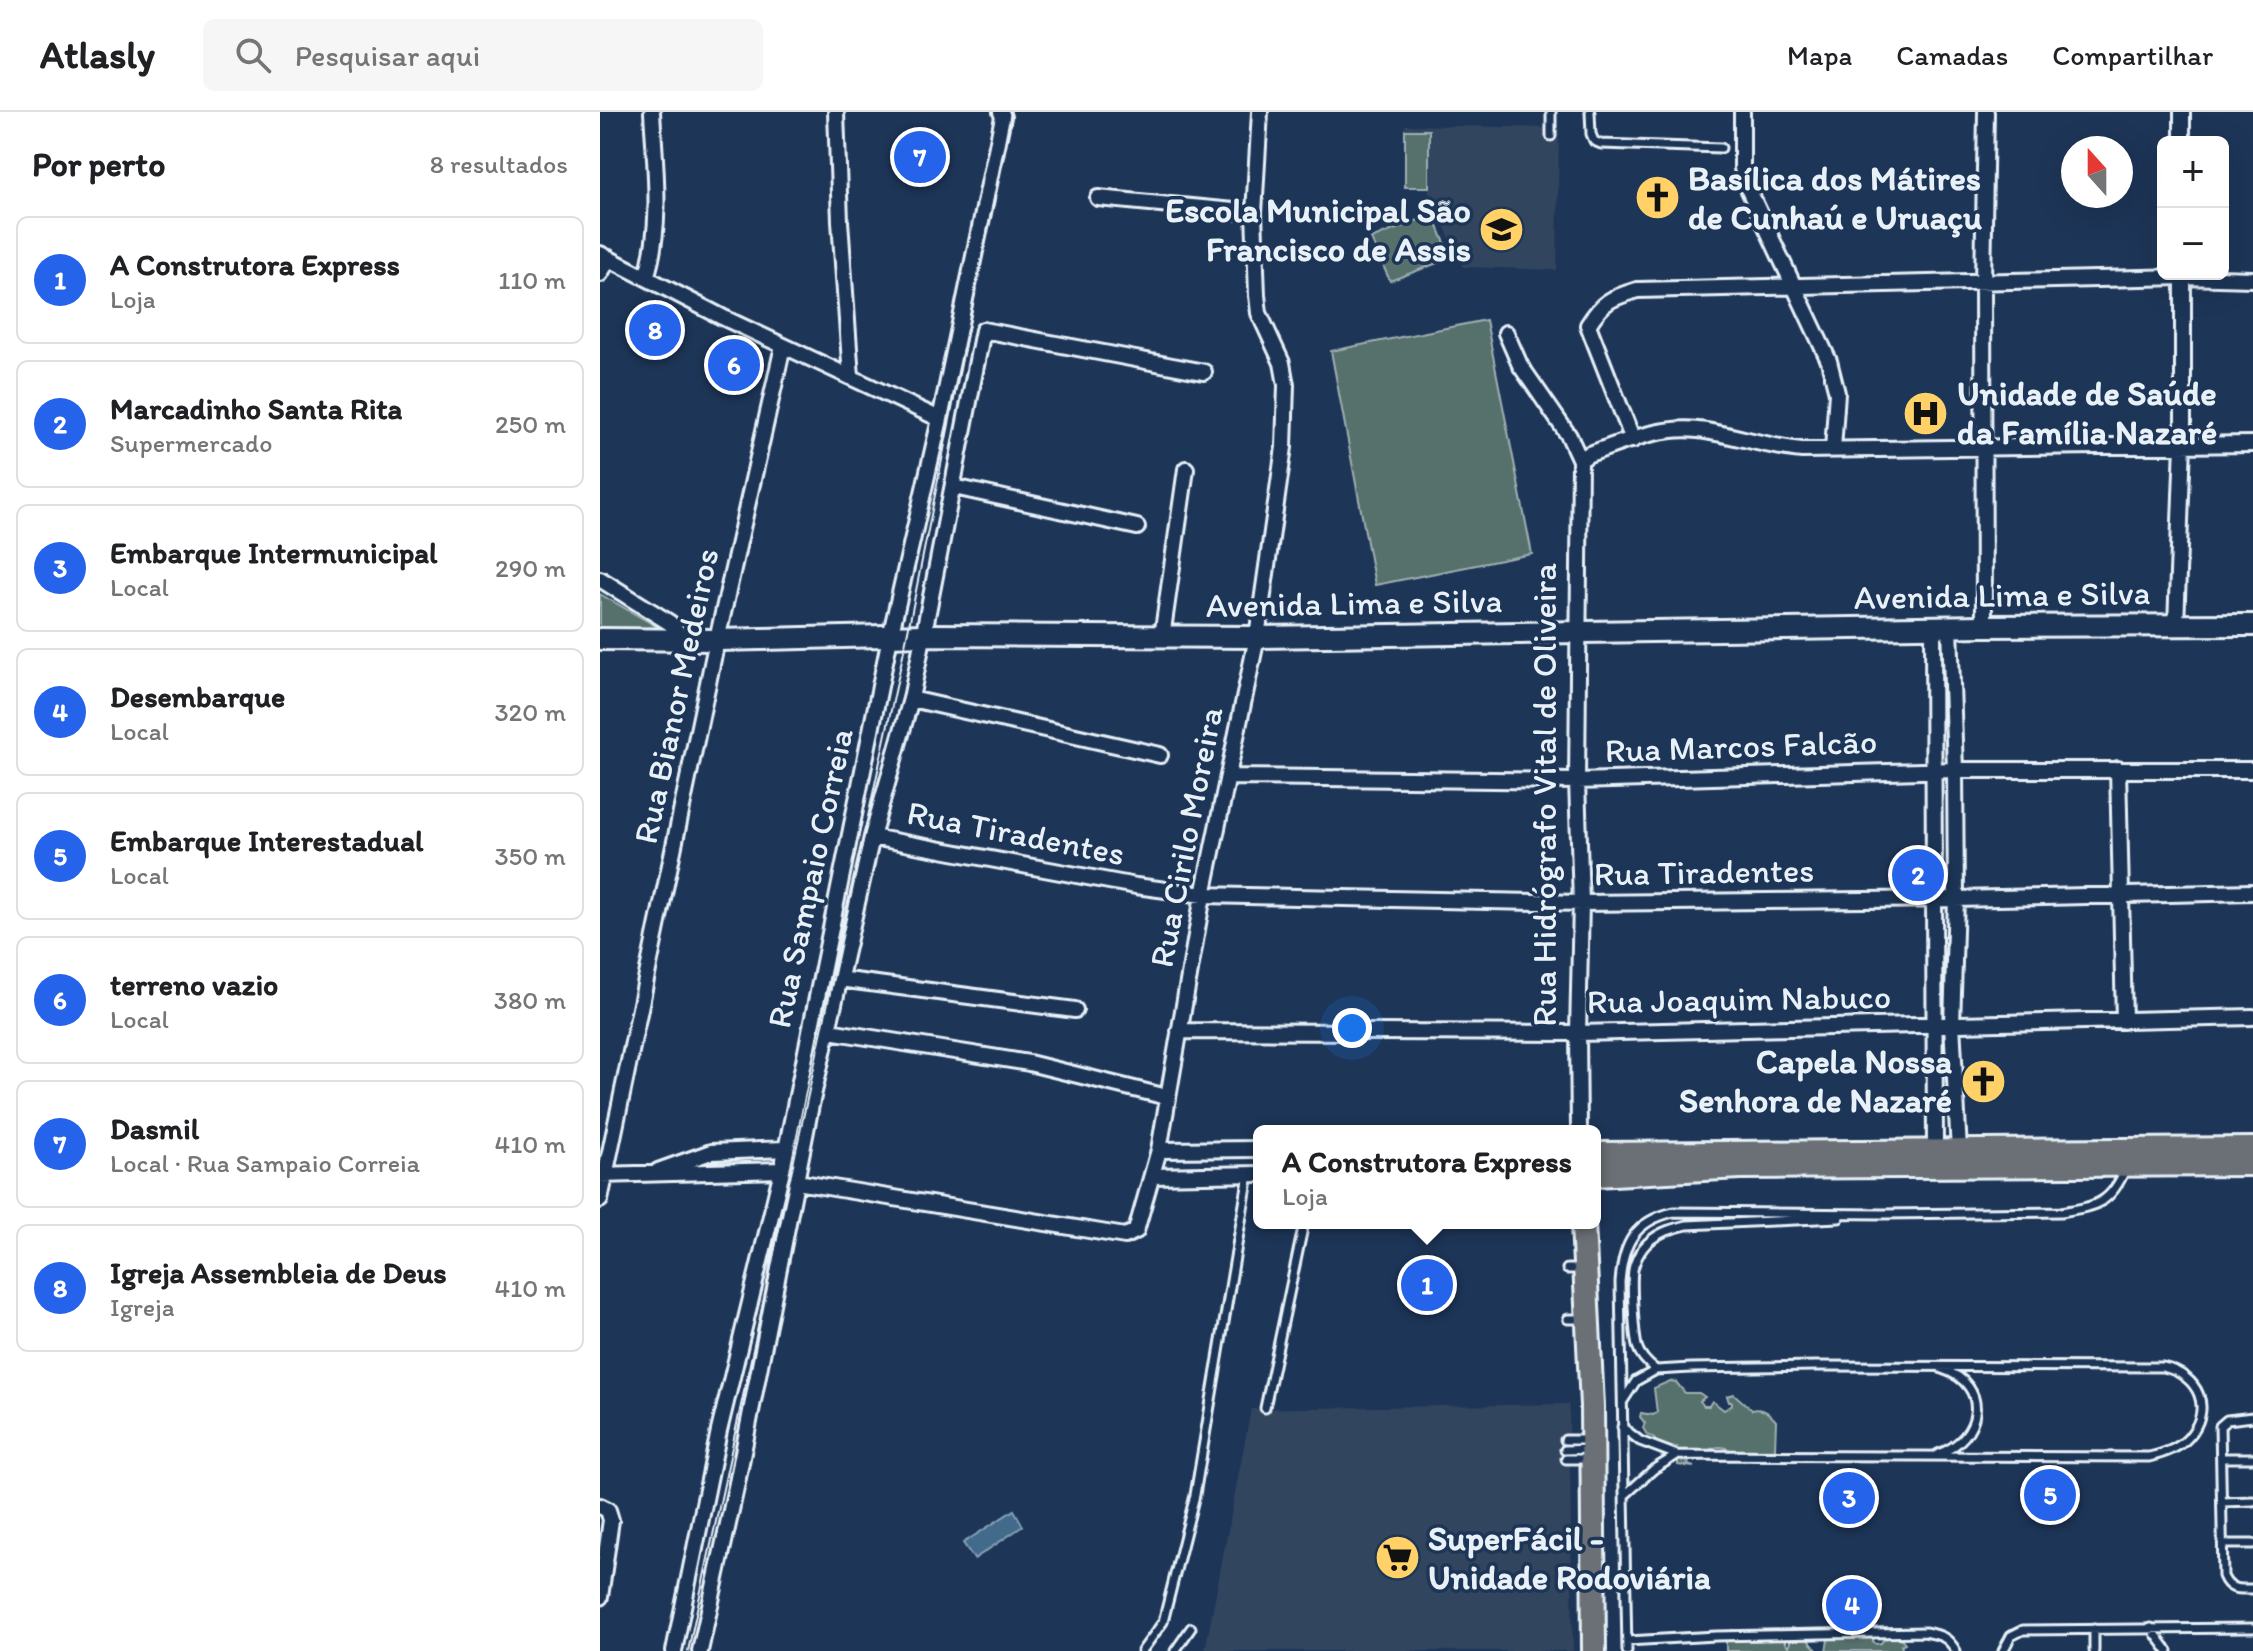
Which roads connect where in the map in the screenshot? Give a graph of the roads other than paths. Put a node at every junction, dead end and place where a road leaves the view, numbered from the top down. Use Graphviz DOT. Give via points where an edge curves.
graph roads {
  1 [pos="652,112"];
  2 [pos="836,112"];
  3 [pos="1260,112"];
  4 [pos="1551,112"];
  5 [pos="1590,112"];
  6 [pos="1742,112"];
  7 [pos="1986,112"];
  8 [pos="2182,112"];
  9 [pos="1001,114"];
  10 [pos="1551,136"];
  11 [pos="2182,136"];
  12 [pos="1721,148"];
  13 [pos="1098,198"];
  14 [pos="1254,213"];
  15 [pos="604,256"];
  16 [pos="600,274"];
  17 [pos="2157,277"];
  18 [pos="646,278"];
  19 [pos="2229,278"];
  20 [pos="2253,279"];
  21 [pos="2183,280"];
  22 [pos="1983,283"];
  23 [pos="1795,286"];
  24 [pos="1506,333"];
  25 [pos="783,346"];
  26 [pos="1204,372"];
  27 [pos="851,377"];
  28 [pos="940,419"];
  29 [pos="1633,440"];
  30 [pos="2183,444"];
  31 [pos="2253,444"];
  32 [pos="1984,446"];
  33 [pos="1833,449"];
  34 [pos="1580,460"];
  35 [pos="1186,469"];
  36 [pos="954,487"];
  37 [pos="1137,527"];
  38 [pos="600,579"];
  39 [pos="2176,625"];
  40 [pos="2253,625"];
  41 [pos="1984,626"];
  42 [pos="1942,627"];
  43 [pos="1579,632"];
  44 [pos="925,635"];
  45 [pos="890,637"];
  46 [pos="1162,637"];
  47 [pos="1257,637"];
  48 [pos="600,639"];
  49 [pos="684,640"];
  50 [pos="717,640"];
  51 [pos="911,699"];
  52 [pos="1160,755"];
  53 [pos="2118,769"];
  54 [pos="1955,770"];
  55 [pos="2253,770"];
  56 [pos="1933,771"];
  57 [pos="1230,777"];
  58 [pos="1577,781"];
  59 [pos="872,837"];
  60 [pos="2253,892"];
  61 [pos="2120,894"];
  62 [pos="1203,895"];
  63 [pos="1933,899"];
  64 [pos="1956,899"];
  65 [pos="1581,903"];
  66 [pos="839,979"];
  67 [pos="1075,1010"];
  68 [pos="2253,1017"];
  69 [pos="2124,1021"];
  70 [pos="1952,1024"];
  71 [pos="1935,1025"];
  72 [pos="829,1031"];
  73 [pos="1179,1031"];
  74 [pos="1578,1033"];
  75 [pos="1167,1097"];
  76 [pos="1579,1125"];
  77 [pos="786,1149"];
  78 [pos="1253,1149"];
  79 [pos="2253,1149"];
  80 [pos="1159,1150"];
  81 [pos="1935,1151"];
  82 [pos="1959,1151"];
  83 [pos="1601,1154"];
  84 [pos="2128,1158"];
  85 [pos="2253,1164"];
  86 [pos="782,1170"];
  87 [pos="652,1174"];
  88 [pos="1253,1174"];
  89 [pos="603,1175"];
  90 [pos="1601,1175"];
  91 [pos="1152,1176"];
  92 [pos="1253,1179"];
  93 [pos="797,1182"];
  94 [pos="600,1200"];
  95 [pos="1953,1213"];
  96 [pos="1303,1229"];
  97 [pos="1582,1229"];
  98 [pos="1933,1366"];
  99 [pos="1741,1367"];
  100 [pos="1656,1370"];
  101 [pos="1741,1377"];
  102 [pos="1623,1401"];
  103 [pos="1265,1408"];
  104 [pos="2253,1417"];
  105 [pos="1622,1427"];
  106 [pos="1565,1440"];
  107 [pos="1592,1449"];
  108 [pos="1565,1450"];
  109 [pos="1677,1455"];
  110 [pos="1933,1456"];
  111 [pos="2221,1458"];
  112 [pos="2253,1458"];
  113 [pos="1566,1459"];
  114 [pos="1625,1495"];
  115 [pos="2253,1501"];
  116 [pos="2222,1502"];
  117 [pos="602,1507"];
  118 [pos="2223,1544"];
  119 [pos="2253,1544"];
  120 [pos="2253,1589"];
  121 [pos="600,1597"];
  122 [pos="1191,1628"];
  123 [pos="2151,1628"];
  124 [pos="2253,1628"];
  125 [pos="2094,1629"];
  126 [pos="1627,1641"];
  127 [pos="674,1651"];
  128 [pos="700,1651"];
  129 [pos="1142,1651"];
  130 [pos="1175,1651"];
  131 [pos="1594,1651"];
  132 [pos="1627,1651"];
  133 [pos="1956,1651"];
  134 [pos="2003,1651"];
  135 [pos="2094,1651"];
  136 [pos="2168,1651"];
  1 -- 18 [label="street" via="656,198"];
  2 -- 27 [label="street"];
  3 -- 14 [label="street, Rua Cirilo Moreira"];
  4 -- 10 [label="lane"];
  5 -- 12 [label="lane" via="1591,134 1601,144"];
  6 -- 23 [label="street" via="1746,184"];
  7 -- 22 [label="street"];
  8 -- 11 [label="street"];
  9 -- 28 [label="street, Rua Sampaio Correia"];
  13 -- 14 [label="street"];
  14 -- 47 [label="street, Rua Cirilo Moreira" via="1259,313 1286,385 1284,447"];
  15 -- 16 [label="street"];
  15 -- 18 [label="street"];
  17 -- 22 [label="street"];
  18 -- 25 [label="street"];
  19 -- 20 [label="street"];
  21 -- 30 [label="street"];
  22 -- 23 [label="street"];
  22 -- 32 [label="street"];
  23 -- 29 [label="street" via="1637,290 1598,308 1588,325"];
  23 -- 33 [label="street" via="1834,376"];
  24 -- 34 [label="street" via="1520,365"];
  25 -- 27 [label="street"];
  25 -- 50 [label="street, Rua Bianor Medeiros"];
  26 -- 36 [label="street, Rua Sampaio Correia" via="983,330"];
  27 -- 28 [label="street"];
  28 -- 45 [label="street, Rua Sampaio Correia"];
  29 -- 33 [label="street" via="1695,429 1773,448"];
  29 -- 34 [label="street"];
  30 -- 31 [label="street"];
  30 -- 32 [label="street"];
  30 -- 39 [label="street"];
  32 -- 33 [label="street"];
  32 -- 41 [label="street"];
  34 -- 43 [label="street, Rua Hidrógrafo Vital de Oliveira"];
  35 -- 46 [label="street"];
  36 -- 37 [label="street"];
  36 -- 44 [label="street, Rua Sampaio Correia"];
  38 -- 49 [label="street" via="670,623"];
  39 -- 40 [label="main road, Avenida Lima e Silva"];
  39 -- 41 [label="main road, Avenida Lima e Silva"];
  41 -- 42 [label="main road, Avenida Lima e Silva"];
  42 -- 43 [label="main road, Avenida Lima e Silva"];
  42 -- 54 [label="street"];
  42 -- 56 [label="street"];
  43 -- 47 [label="main road, Avenida Lima e Silva"];
  43 -- 58 [label="street, Rua Hidrógrafo Vital de Oliveira"];
  44 -- 45 [label="main road, Avenida Lima e Silva"];
  44 -- 46 [label="main road, Avenida Lima e Silva"];
  44 -- 51 [label="street, Rua Sampaio Correia"];
  45 -- 50 [label="main road, Avenida Lima e Silva"];
  45 -- 77 [label="street, Rua Sampaio Correia"];
  46 -- 47 [label="main road, Avenida Lima e Silva"];
  47 -- 57 [label="street, Rua Cirilo Moreira"];
  48 -- 49 [label="main road, Avenida Lima e Silva"];
  49 -- 50 [label="main road, Avenida Lima e Silva"];
  50 -- 89 [label="street, Rua Bianor Medeiros"];
  51 -- 52 [label="street"];
  51 -- 59 [label="street, Rua Sampaio Correia"];
  53 -- 54 [label="street, Rua Marcos Falcão"];
  53 -- 55 [label="street, Rua Marcos Falcão"];
  53 -- 61 [label="street"];
  54 -- 56 [label="street, Rua Marcos Falcão"];
  54 -- 64 [label="street"];
  56 -- 58 [label="street, Rua Marcos Falcão"];
  56 -- 63 [label="street"];
  57 -- 58 [label="street, Rua Marcos Falcão"];
  57 -- 62 [label="street, Rua Cirilo Moreira"];
  58 -- 65 [label="street, Rua Hidrógrafo Vital de Oliveira"];
  59 -- 62 [label="street, Rua Tiradentes"];
  59 -- 66 [label="street, Rua Sampaio Correia"];
  60 -- 61 [label="street, Rua Tiradentes"];
  61 -- 64 [label="street, Rua Tiradentes"];
  61 -- 69 [label="street"];
  62 -- 65 [label="street, Rua Tiradentes"];
  62 -- 73 [label="street, Rua Cirilo Moreira"];
  63 -- 64 [label="street, Rua Tiradentes"];
  63 -- 65 [label="street, Rua Tiradentes"];
  63 -- 71 [label="street"];
  64 -- 70 [label="street"];
  65 -- 74 [label="street, Rua Hidrógrafo Vital de Oliveira"];
  66 -- 67 [label="street"];
  66 -- 72 [label="street, Rua Sampaio Correia"];
  68 -- 69 [label="street, Rua Joaquim Nabuco"];
  69 -- 70 [label="street, Rua Joaquim Nabuco"];
  70 -- 71 [label="street, Rua Joaquim Nabuco"];
  70 -- 82 [label="street"];
  71 -- 74 [label="street, Rua Joaquim Nabuco"];
  71 -- 81 [label="street"];
  72 -- 75 [label="street" via="1029,1063"];
  72 -- 93 [label="street, Rua Sampaio Correia"];
  73 -- 74 [label="street, Rua Joaquim Nabuco"];
  73 -- 75 [label="street, Rua Cirilo Moreira"];
  74 -- 76 [label="street, Rua Hidrógrafo Vital de Oliveira"];
  75 -- 80 [label="street, Rua Cirilo Moreira"];
  77 -- 86 [label="street, Rua Sampaio Correia"];
  77 -- 87 [label="street" via="711,1152"];
  78 -- 80 [label="street"];
  79 -- 84 [label="main road"];
  80 -- 91 [label="street, Rua Cirilo Moreira"];
  81 -- 82 [label="main road"];
  81 -- 83 [label="main road"];
  82 -- 84 [label="main road"];
  84 -- 85 [label="main road"];
  84 -- 90 [label="main road"];
  84 -- 95 [label="lane" via="2107,1200 2083,1208"];
  86 -- 87 [label="street"];
  86 -- 127 [label="street, Rua Sampaio Correia" via="719,1431"];
  87 -- 89 [label="street"];
  88 -- 91 [label="street"];
  89 -- 94 [label="street, Rua Bianor Medeiros"];
  91 -- 93 [label="street, Rua Cirilo Moreira" via="1136,1231 1128,1236"];
  92 -- 129 [label="lane" via="1195,1495 1163,1622"];
  93 -- 128 [label="street, Rua Sampaio Correia"];
  95 -- 100 [label="lane" via="1666,1230 1641,1250 1633,1270 1637,1346"];
  95 -- 102 [label="lane" via="1674,1212 1652,1219 1631,1239 1622,1258"];
  96 -- 103 [label="lane"];
  97 -- 107 [label="main road" via="1576,1269 1578,1319"];
  98 -- 99 [label="lane"];
  98 -- 110 [label="lane" via="1962,1379 1975,1406 1965,1439"];
  98 -- 110 [label="lane" via="2163,1367 2196,1386 2200,1408 2188,1438 2149,1457"];
  99 -- 100 [label="lane"];
  99 -- 101 [label="lane"];
  100 -- 102 [label="lane" via="1636,1381"];
  102 -- 105 [label="lane"];
  104 -- 111 [label="lane" via="2220,1426"];
  105 -- 109 [label="lane" via="1640,1441"];
  105 -- 114 [label="lane"];
  106 -- 107 [label="lane"];
  107 -- 108 [label="lane"];
  107 -- 113 [label="lane"];
  107 -- 131 [label="main road"];
  109 -- 110 [label="lane"];
  109 -- 114 [label="lane"];
  111 -- 112 [label="lane"];
  111 -- 116 [label="lane"];
  114 -- 126 [label="lane"];
  115 -- 116 [label="lane"];
  116 -- 118 [label="lane"];
  117 -- 121 [label="street" via="611,1523"];
  118 -- 119 [label="lane"];
  118 -- 120 [label="lane" via="2226,1583"];
  122 -- 130 [label="lane"];
  123 -- 124 [label="lane"];
  123 -- 125 [label="lane"];
  123 -- 136 [label="lane"];
  125 -- 134 [label="lane" via="2023,1630 2011,1636"];
  125 -- 135 [label="lane"];
  126 -- 132 [label="lane"];
  126 -- 133 [label="lane" via="1925,1632 1948,1639"];
}
